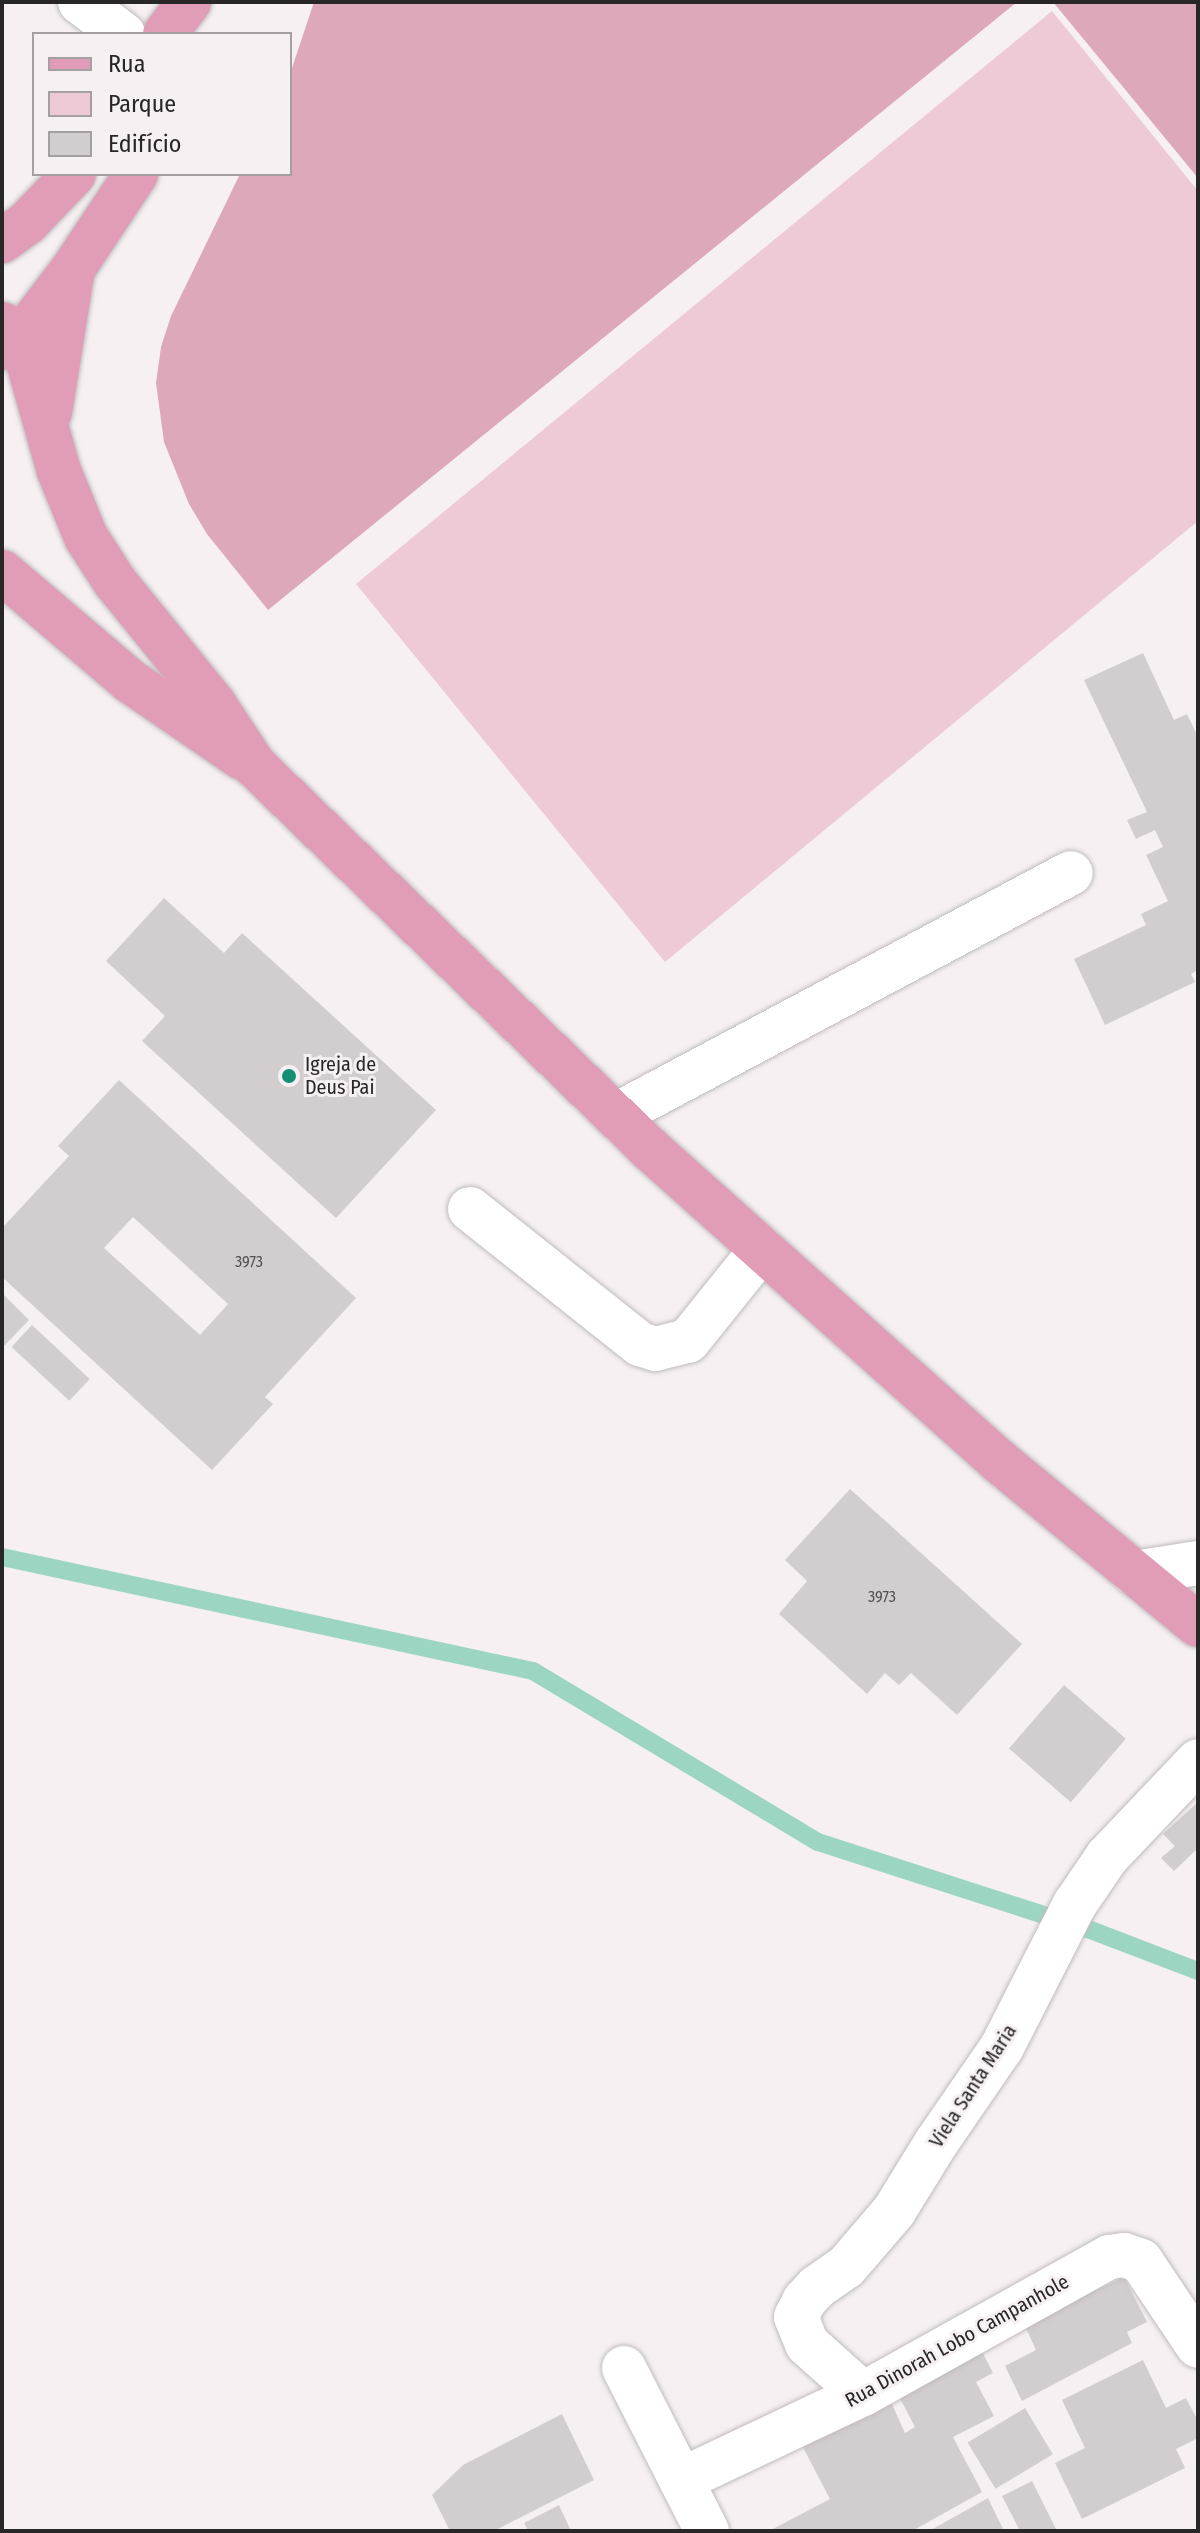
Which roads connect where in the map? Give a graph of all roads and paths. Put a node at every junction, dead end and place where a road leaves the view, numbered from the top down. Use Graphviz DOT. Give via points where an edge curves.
graph roads {
  1 [pos="80,2"];
  2 [pos="189,2"];
  3 [pos="203,2"];
  4 [pos="120,32"];
  5 [pos="166,32"];
  6 [pos="196,32"];
  7 [pos="72,176"];
  8 [pos="135,176"];
  9 [pos="2,241"];
  10 [pos="73,269"];
  11 [pos="8,336"];
  12 [pos="47,430"];
  13 [pos="2,572"];
  14 [pos="254,765"];
  15 [pos="1071,873"];
  16 [pos="616,1115"];
  17 [pos="470,1209"];
  18 [pos="762,1249"];
  19 [pos="1198,1563"];
  20 [pos="1134,1573"];
  21 [pos="1198,1625"];
  22 [pos="1198,1761"];
  23 [pos="1198,2346"];
  24 [pos="624,2368"];
  25 [pos="863,2394"];
  26 [pos="681,2480"];
  27 [pos="707,2531"];
  1 -- 4 [label="street"];
  2 -- 5 [label="main road"];
  3 -- 6 [label="main road"];
  7 -- 9 [label="main road"];
  8 -- 10 [label="main road"];
  10 -- 11 [label="main road"];
  10 -- 12 [label="main road"];
  11 -- 12 [label="main road"];
  12 -- 14 [label="main road" via="86,537"];
  13 -- 14 [label="main road" via="130,681"];
  14 -- 16 [label="main road"];
  15 -- 16 [label="street"];
  16 -- 18 [label="main road"];
  17 -- 18 [label="street" via="640,1344 655,1349 688,1341"];
  18 -- 20 [label="main road" via="1000,1462"];
  19 -- 20 [label="street"];
  20 -- 21 [label="main road"];
  22 -- 25 [label="street, Viela Santa Maria" via="1107,1857 1075,1904 1002,2047 894,2211 846,2267 804,2301 796,2317 807,2344"];
  23 -- 25 [label="street, Rua Dinorah Lobo Campanhole" via="1141,2261 1109,2257"];
  24 -- 26 [label="street"];
  25 -- 26 [label="street, Rua Dinorah Lobo Campanhole"];
  26 -- 27 [label="street"];
}
